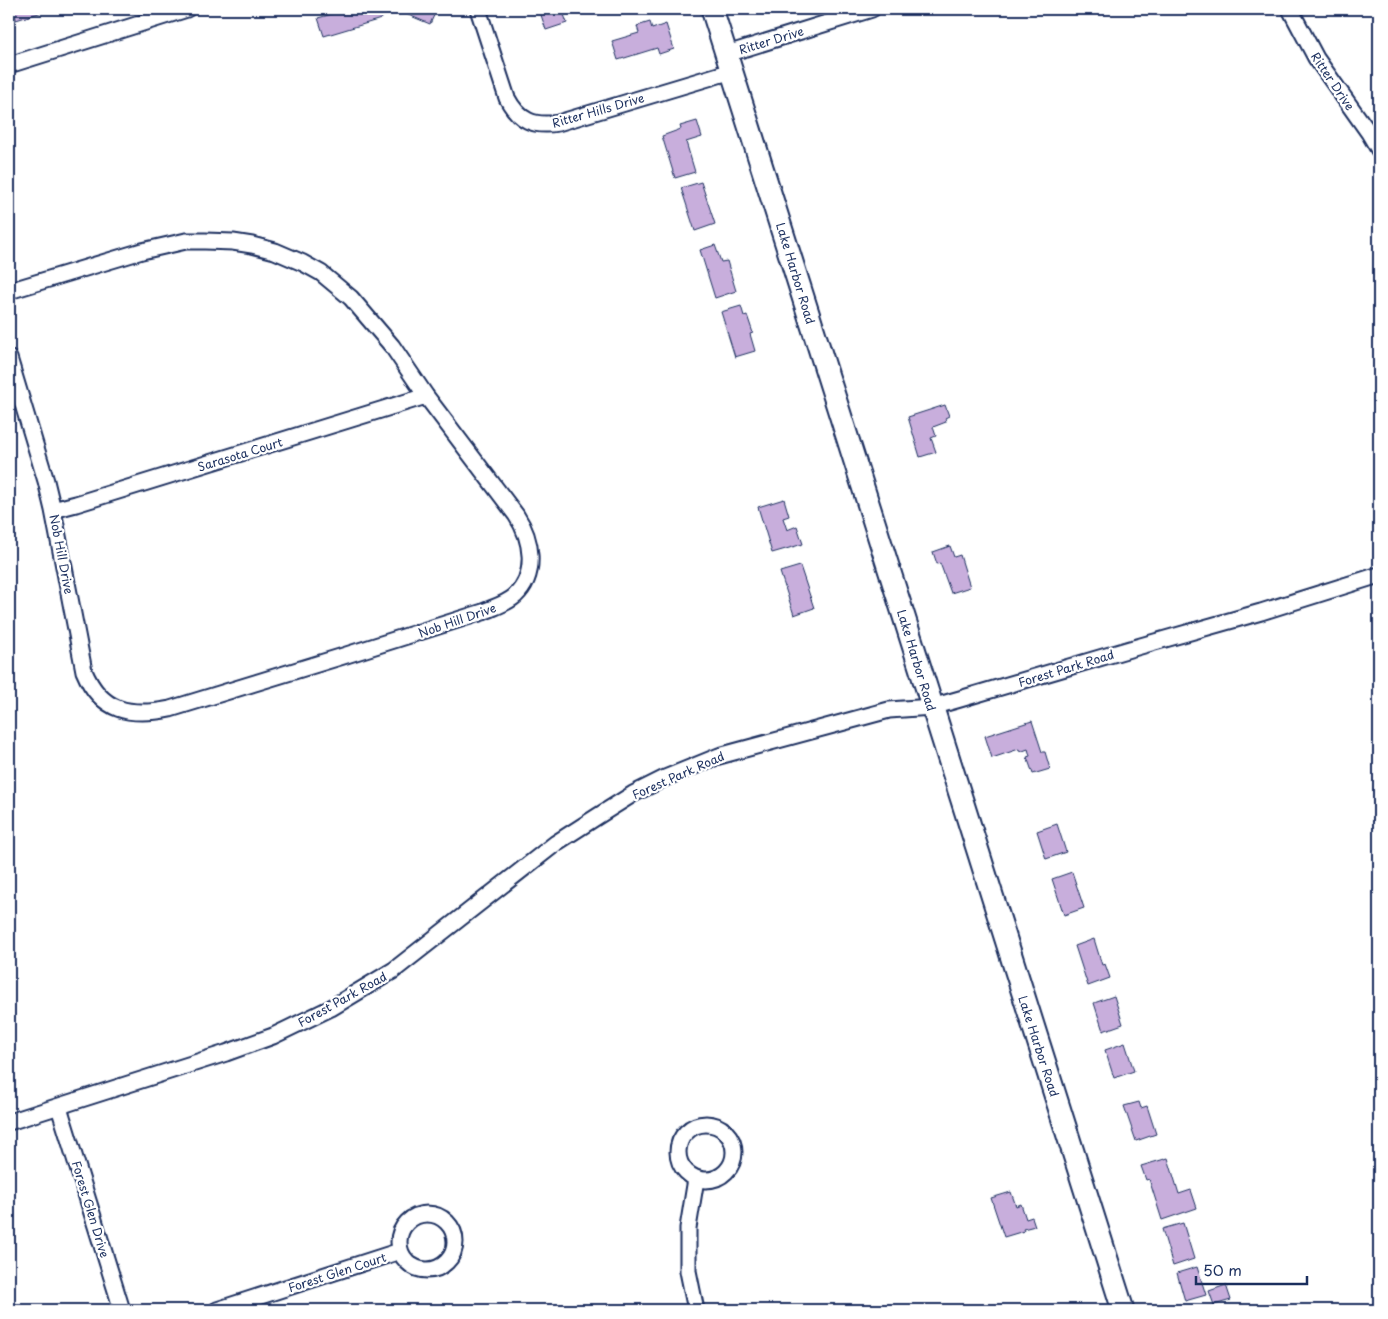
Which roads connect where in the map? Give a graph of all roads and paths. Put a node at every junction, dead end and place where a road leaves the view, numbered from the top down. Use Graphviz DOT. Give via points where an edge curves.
graph roads {
  1 [pos="187,9"];
  2 [pos="478,9"];
  3 [pos="712,9"];
  4 [pos="872,9"];
  5 [pos="1290,9"];
  6 [pos="729,62"];
  7 [pos="9,65"];
  8 [pos="1379,150"];
  9 [pos="9,291"];
  10 [pos="9,358"];
  11 [pos="426,396"];
  12 [pos="53,510"];
  13 [pos="1379,575"];
  14 [pos="932,707"];
  15 [pos="59,1107"];
  16 [pos="9,1122"];
  17 [pos="696,1179"];
  18 [pos="400,1251"];
  19 [pos="122,1310"];
  20 [pos="217,1310"];
  21 [pos="696,1310"];
  22 [pos="1123,1310"];
  1 -- 7 [label="street"];
  2 -- 6 [label="street, Ritter Hills Drive" via="511,107 527,121 536,124 558,123"];
  3 -- 6 [label="street, Lake Harbor Road"];
  4 -- 6 [label="street, Ritter Drive"];
  5 -- 8 [label="street, Ritter Drive" via="1316,58"];
  6 -- 14 [label="street, Lake Harbor Road"];
  9 -- 11 [label="street, Nob Hill Drive" via="186,241 233,242 260,247 321,273 351,298 392,346"];
  10 -- 12 [label="street, Nob Hill Drive"];
  11 -- 12 [label="street, Sarasota Court"];
  11 -- 12 [label="street, Nob Hill Drive" via="524,526 531,558 524,584 504,604 483,612 248,686 170,709 144,713 118,709 100,697 84,671"];
  13 -- 14 [label="street, Forest Park Road"];
  14 -- 15 [label="street, Forest Park Road" via="889,710 719,756 665,778 633,794 556,843 394,970 331,1008 273,1036"];
  14 -- 22 [label="street, Lake Harbor Road"];
  15 -- 16 [label="street, Forest Park Road"];
  15 -- 19 [label="street, Forest Glen Drive"];
  17 -- 21 [label="street" via="688,1228 688,1271"];
  18 -- 20 [label="street, Forest Glen Court"];
}
